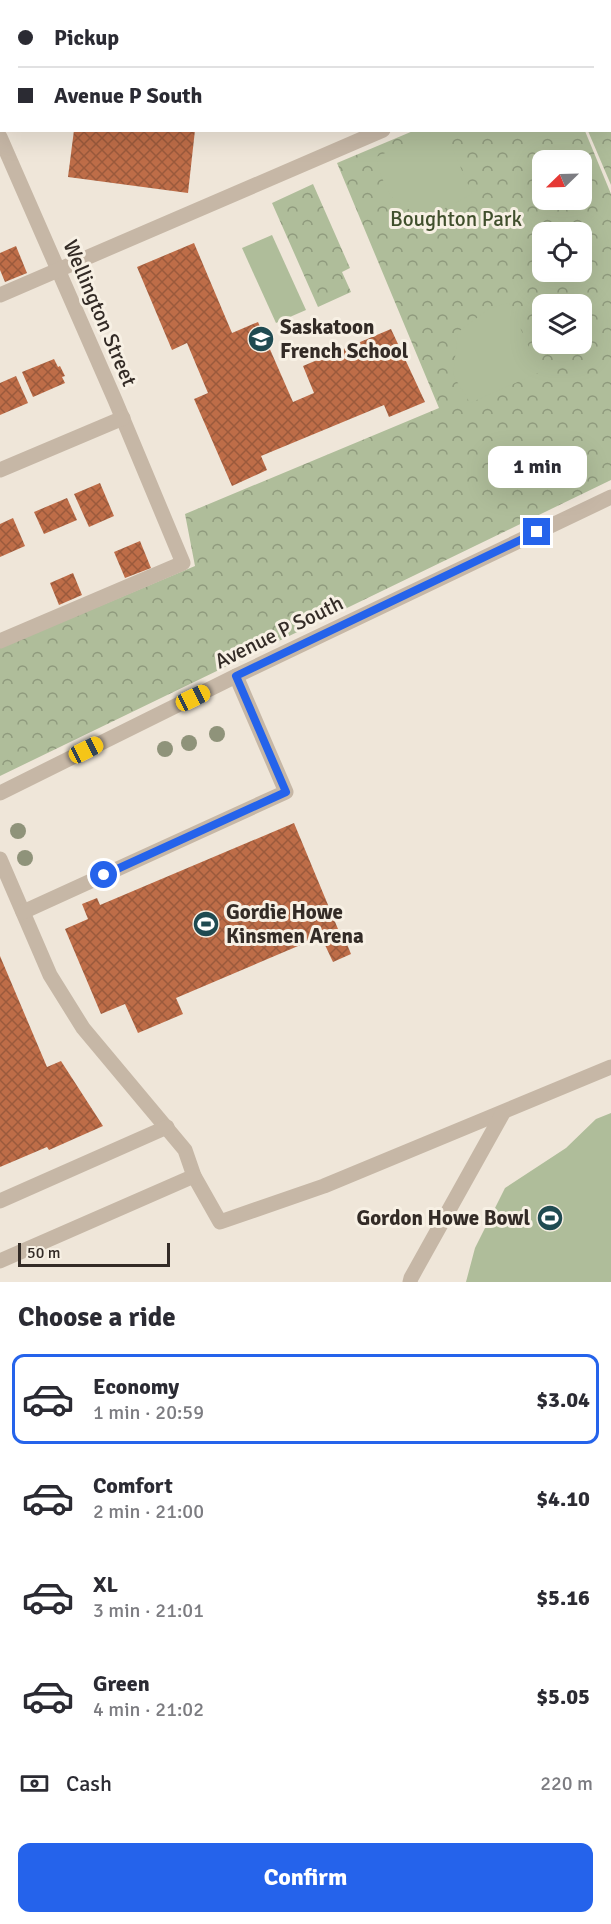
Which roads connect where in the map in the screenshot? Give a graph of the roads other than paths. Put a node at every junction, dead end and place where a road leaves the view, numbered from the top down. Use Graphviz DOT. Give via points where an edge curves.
graph roads {
  1 [pos="378,132"];
  2 [pos="0,136"];
  3 [pos="59,269"];
  4 [pos="0,295"];
  5 [pos="123,418"];
  6 [pos="0,470"];
  7 [pos="611,497"];
  8 [pos="0,641"];
  9 [pos="236,676"];
  10 [pos="0,793"];
  11 [pos="0,859"];
  12 [pos="23,912"];
  13 [pos="611,1067"];
  14 [pos="503,1113"];
  15 [pos="167,1127"];
  16 [pos="194,1176"];
  17 [pos="0,1201"];
  18 [pos="0,1261"];
  19 [pos="410,1282"];
  1 -- 3 [label="street"];
  2 -- 3 [label="street, Wellington Street"];
  3 -- 4 [label="street"];
  3 -- 5 [label="street, Wellington Street"];
  5 -- 6 [label="street"];
  5 -- 8 [label="street, Wellington Street" via="183,563"];
  7 -- 9 [label="street, Avenue P South"];
  9 -- 10 [label="street, Avenue P South"];
  9 -- 12 [label="street" via="286,792"];
  11 -- 12 [label="street"];
  12 -- 15 [label="street" via="50,975 83,1028"];
  13 -- 14 [label="street"];
  14 -- 16 [label="street" via="324,1186 220,1222"];
  14 -- 19 [label="street"];
  15 -- 16 [label="street" via="184,1150"];
  15 -- 17 [label="street"];
  16 -- 18 [label="street"];
}
